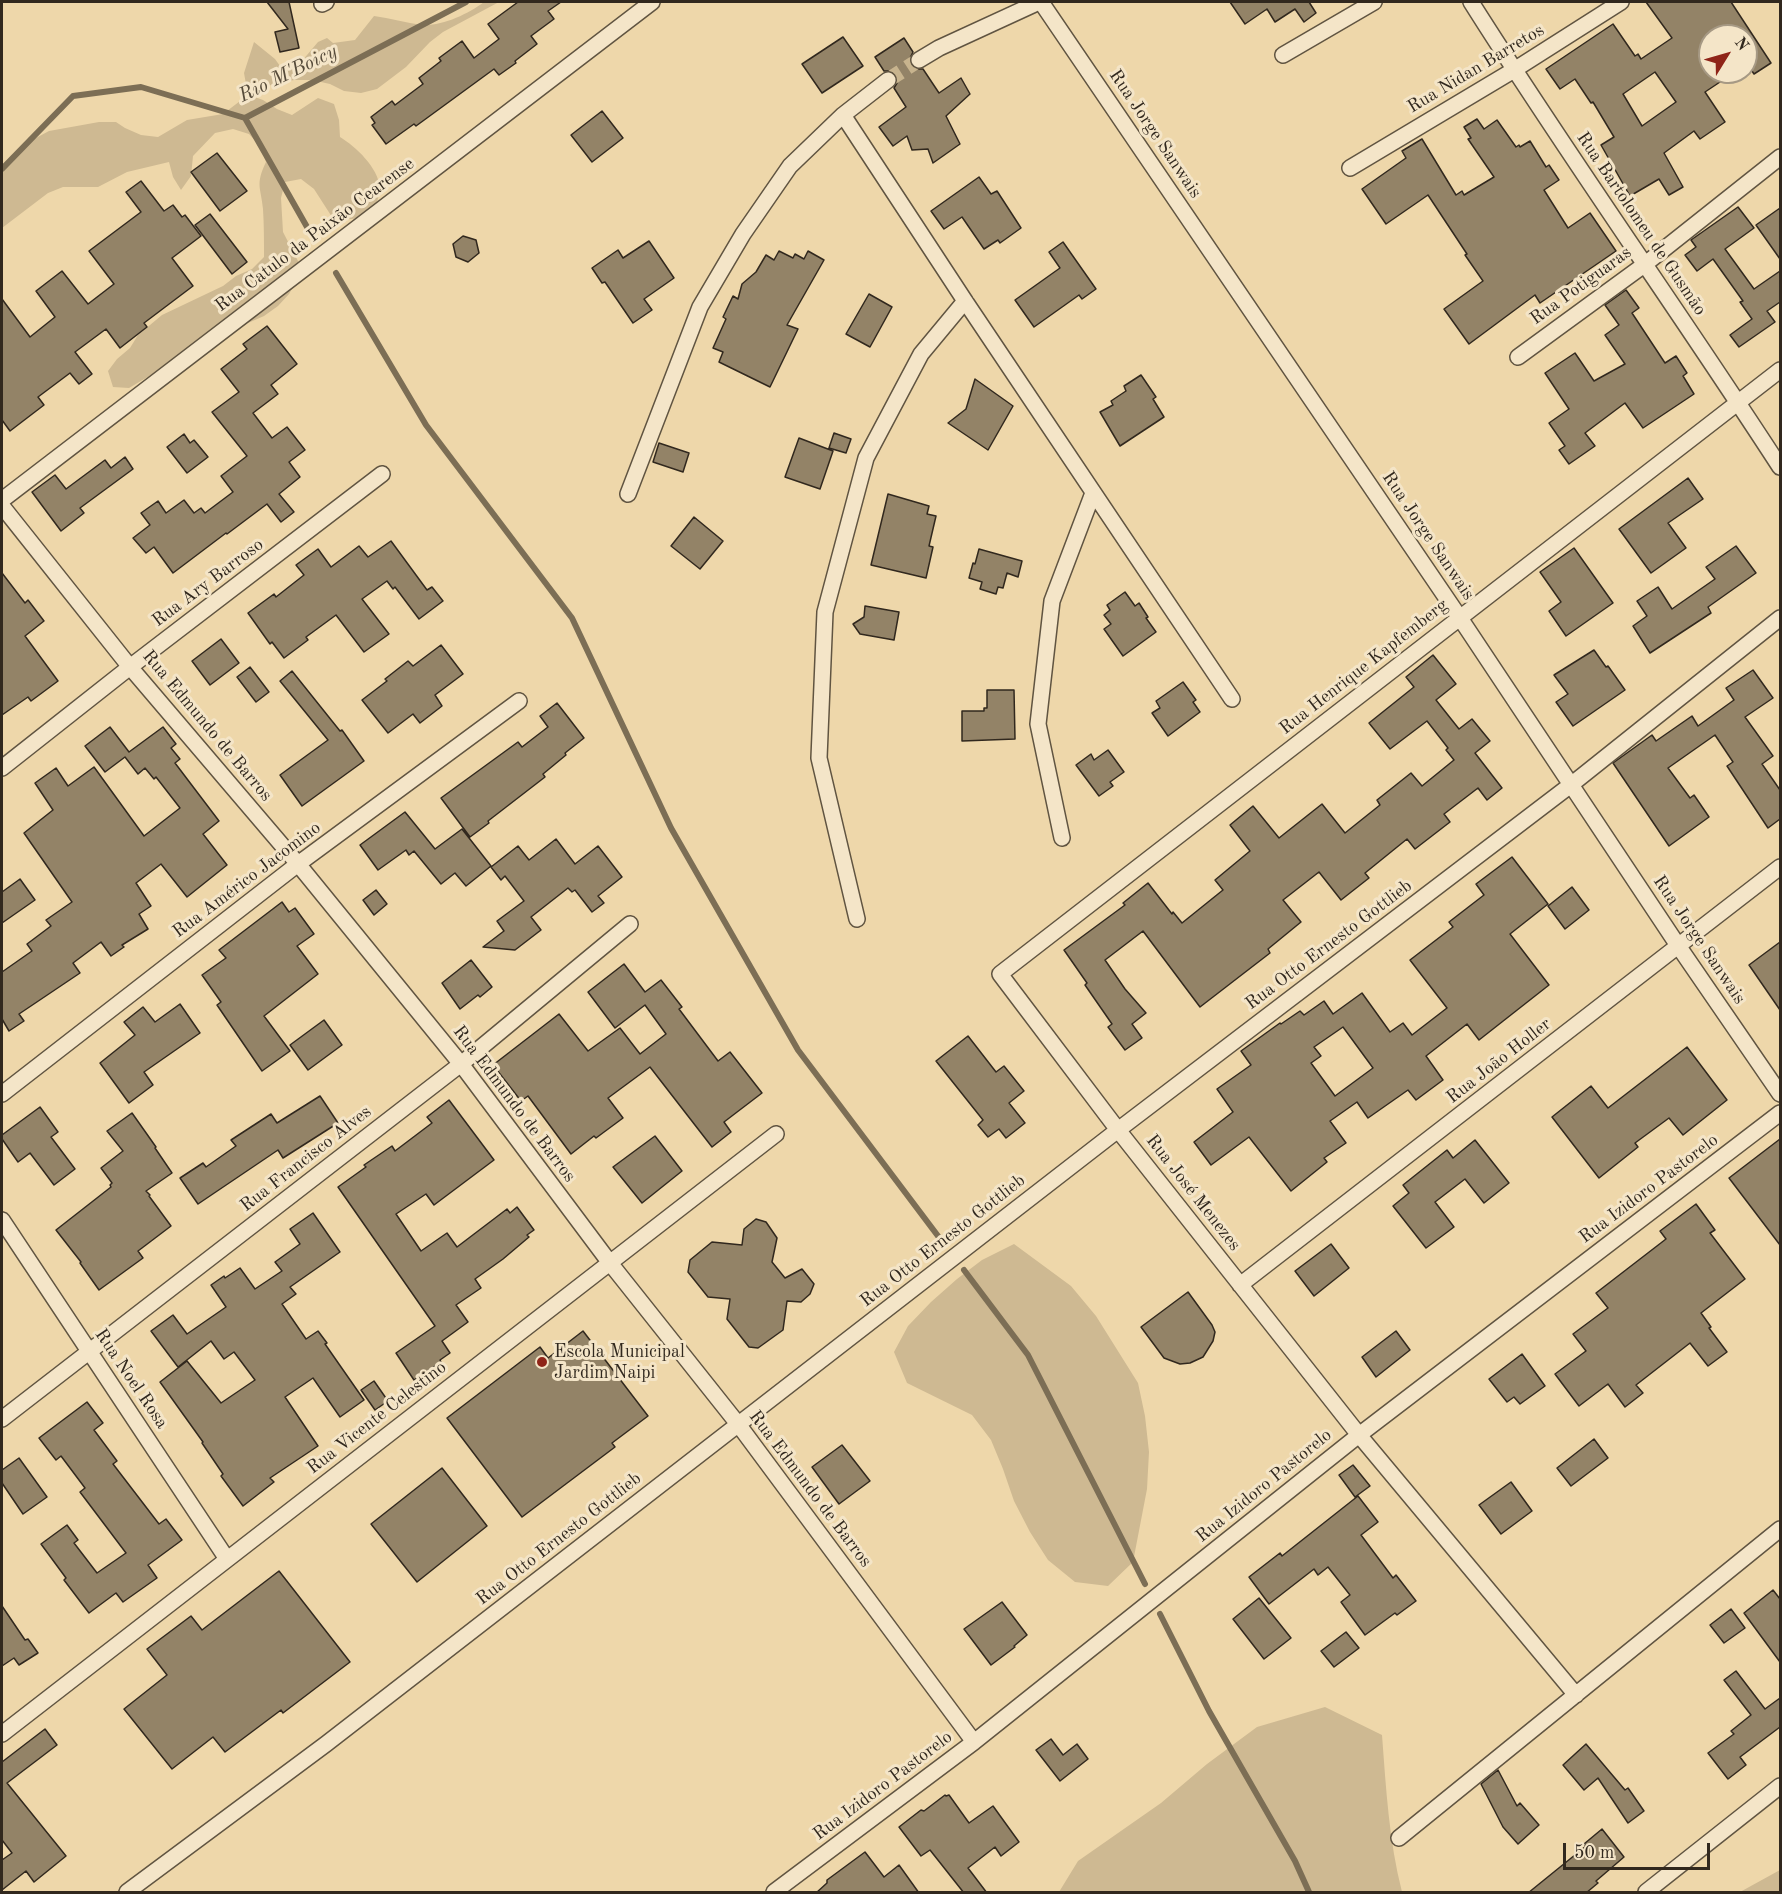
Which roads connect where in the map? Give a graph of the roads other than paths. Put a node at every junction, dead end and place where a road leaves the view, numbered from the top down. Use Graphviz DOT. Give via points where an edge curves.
graph roads {
  1 [pos="652,2"];
  2 [pos="1040,2"];
  3 [pos="1374,2"];
  4 [pos="1471,2"];
  5 [pos="1621,2"];
  6 [pos="1283,55"];
  7 [pos="920,60"];
  8 [pos="1514,70"];
  9 [pos="888,80"];
  10 [pos="843,115"];
  11 [pos="1780,157"];
  12 [pos="1350,168"];
  13 [pos="1644,265"];
  14 [pos="965,301"];
  15 [pos="1518,357"];
  16 [pos="1780,370"];
  17 [pos="1738,403"];
  18 [pos="1780,467"];
  19 [pos="382,474"];
  20 [pos="1094,493"];
  21 [pos="627,494"];
  22 [pos="2,500"];
  23 [pos="2,506"];
  24 [pos="1460,618"];
  25 [pos="1780,618"];
  26 [pos="130,667"];
  27 [pos="1232,699"];
  28 [pos="519,701"];
  29 [pos="2,768"];
  30 [pos="1572,784"];
  31 [pos="1062,838"];
  32 [pos="298,864"];
  33 [pos="1780,867"];
  34 [pos="857,919"];
  35 [pos="630,924"];
  36 [pos="1679,946"];
  37 [pos="1000,974"];
  38 [pos="461,1064"];
  39 [pos="2,1094"];
  40 [pos="1780,1094"];
  41 [pos="1780,1113"];
  42 [pos="1118,1130"];
  43 [pos="776,1134"];
  44 [pos="2,1220"];
  45 [pos="609,1263"];
  46 [pos="1240,1284"];
  47 [pos="89,1351"];
  48 [pos="2,1419"];
  49 [pos="738,1424"];
  50 [pos="1359,1435"];
  51 [pos="1780,1529"];
  52 [pos="227,1559"];
  53 [pos="1576,1695"];
  54 [pos="2,1734"];
  55 [pos="974,1742"];
  56 [pos="1780,1786"];
  57 [pos="1399,1838"];
  58 [pos="127,1893"];
  59 [pos="774,1893"];
  60 [pos="1646,1893"];
  1 -- 22 [label="street, Rua Catulo da Paixão Cearense"];
  2 -- 7 [label="street"];
  2 -- 24 [label="street, Rua Jorge Sanwais"];
  3 -- 6 [label="street"];
  4 -- 8 [label="street, Rua Bartolomeu de Gusmão"];
  5 -- 8 [label="street, Rua Nidan Barretos"];
  8 -- 12 [label="street, Rua Nidan Barretos"];
  8 -- 13 [label="street, Rua Bartolomeu de Gusmão"];
  9 -- 10 [label="street"];
  10 -- 14 [label="street"];
  10 -- 21 [label="street" via="790,166 743,234 700,307"];
  11 -- 13 [label="street, Rua Potiguaras"];
  13 -- 15 [label="street, Rua Potiguaras"];
  13 -- 17 [label="street, Rua Bartolomeu de Gusmão"];
  14 -- 20 [label="street"];
  14 -- 34 [label="street" via="921,354 866,458 825,612 819,758"];
  16 -- 17 [label="street, Rua Henrique Kapfemberg"];
  17 -- 18 [label="street, Rua Bartolomeu de Gusmão"];
  17 -- 24 [label="street, Rua Henrique Kapfemberg"];
  19 -- 26 [label="street, Rua Ary Barroso"];
  20 -- 27 [label="street"];
  20 -- 31 [label="street" via="1052,601 1038,724"];
  23 -- 26 [label="street, Rua Edmundo de Barros"];
  24 -- 30 [label="street, Rua Jorge Sanwais"];
  24 -- 37 [label="street, Rua Henrique Kapfemberg"];
  25 -- 30 [label="street, Rua Otto Ernesto Gottlieb"];
  26 -- 29 [label="street, Rua Ary Barroso"];
  26 -- 32 [label="street, Rua Edmundo de Barros"];
  28 -- 32 [label="street, Rua Américo Jacomino"];
  30 -- 36 [label="street, Rua Jorge Sanwais"];
  30 -- 42 [label="street, Rua Otto Ernesto Gottlieb"];
  32 -- 38 [label="street, Rua Edmundo de Barros"];
  32 -- 39 [label="street, Rua Américo Jacomino"];
  33 -- 36 [label="street, Rua João Holler"];
  35 -- 38 [label="street, Rua Francisco Alves"];
  36 -- 40 [label="street, Rua Jorge Sanwais"];
  36 -- 46 [label="street, Rua João Holler"];
  37 -- 42 [label="street, Rua José Menezes"];
  38 -- 45 [label="street, Rua Edmundo de Barros"];
  38 -- 47 [label="street, Rua Francisco Alves"];
  41 -- 50 [label="street, Rua Izidoro Pastorelo"];
  42 -- 46 [label="street, Rua José Menezes"];
  42 -- 49 [label="street, Rua Otto Ernesto Gottlieb"];
  43 -- 45 [label="street, Rua Vicente Celestino"];
  44 -- 47 [label="street, Rua Noel Rosa"];
  45 -- 49 [label="street, Rua Edmundo de Barros"];
  45 -- 52 [label="street, Rua Vicente Celestino"];
  46 -- 50 [label="street, Rua José Menezes"];
  47 -- 48 [label="street, Rua Francisco Alves"];
  47 -- 52 [label="street, Rua Noel Rosa"];
  49 -- 55 [label="street, Rua Edmundo de Barros"];
  49 -- 58 [label="street, Rua Otto Ernesto Gottlieb"];
  50 -- 53 [label="street, Rua José Menezes"];
  50 -- 55 [label="street, Rua Izidoro Pastorelo"];
  51 -- 53 [label="street"];
  52 -- 54 [label="street, Rua Vicente Celestino"];
  53 -- 57 [label="street"];
  55 -- 59 [label="street, Rua Izidoro Pastorelo"];
  56 -- 60 [label="street"];
}
